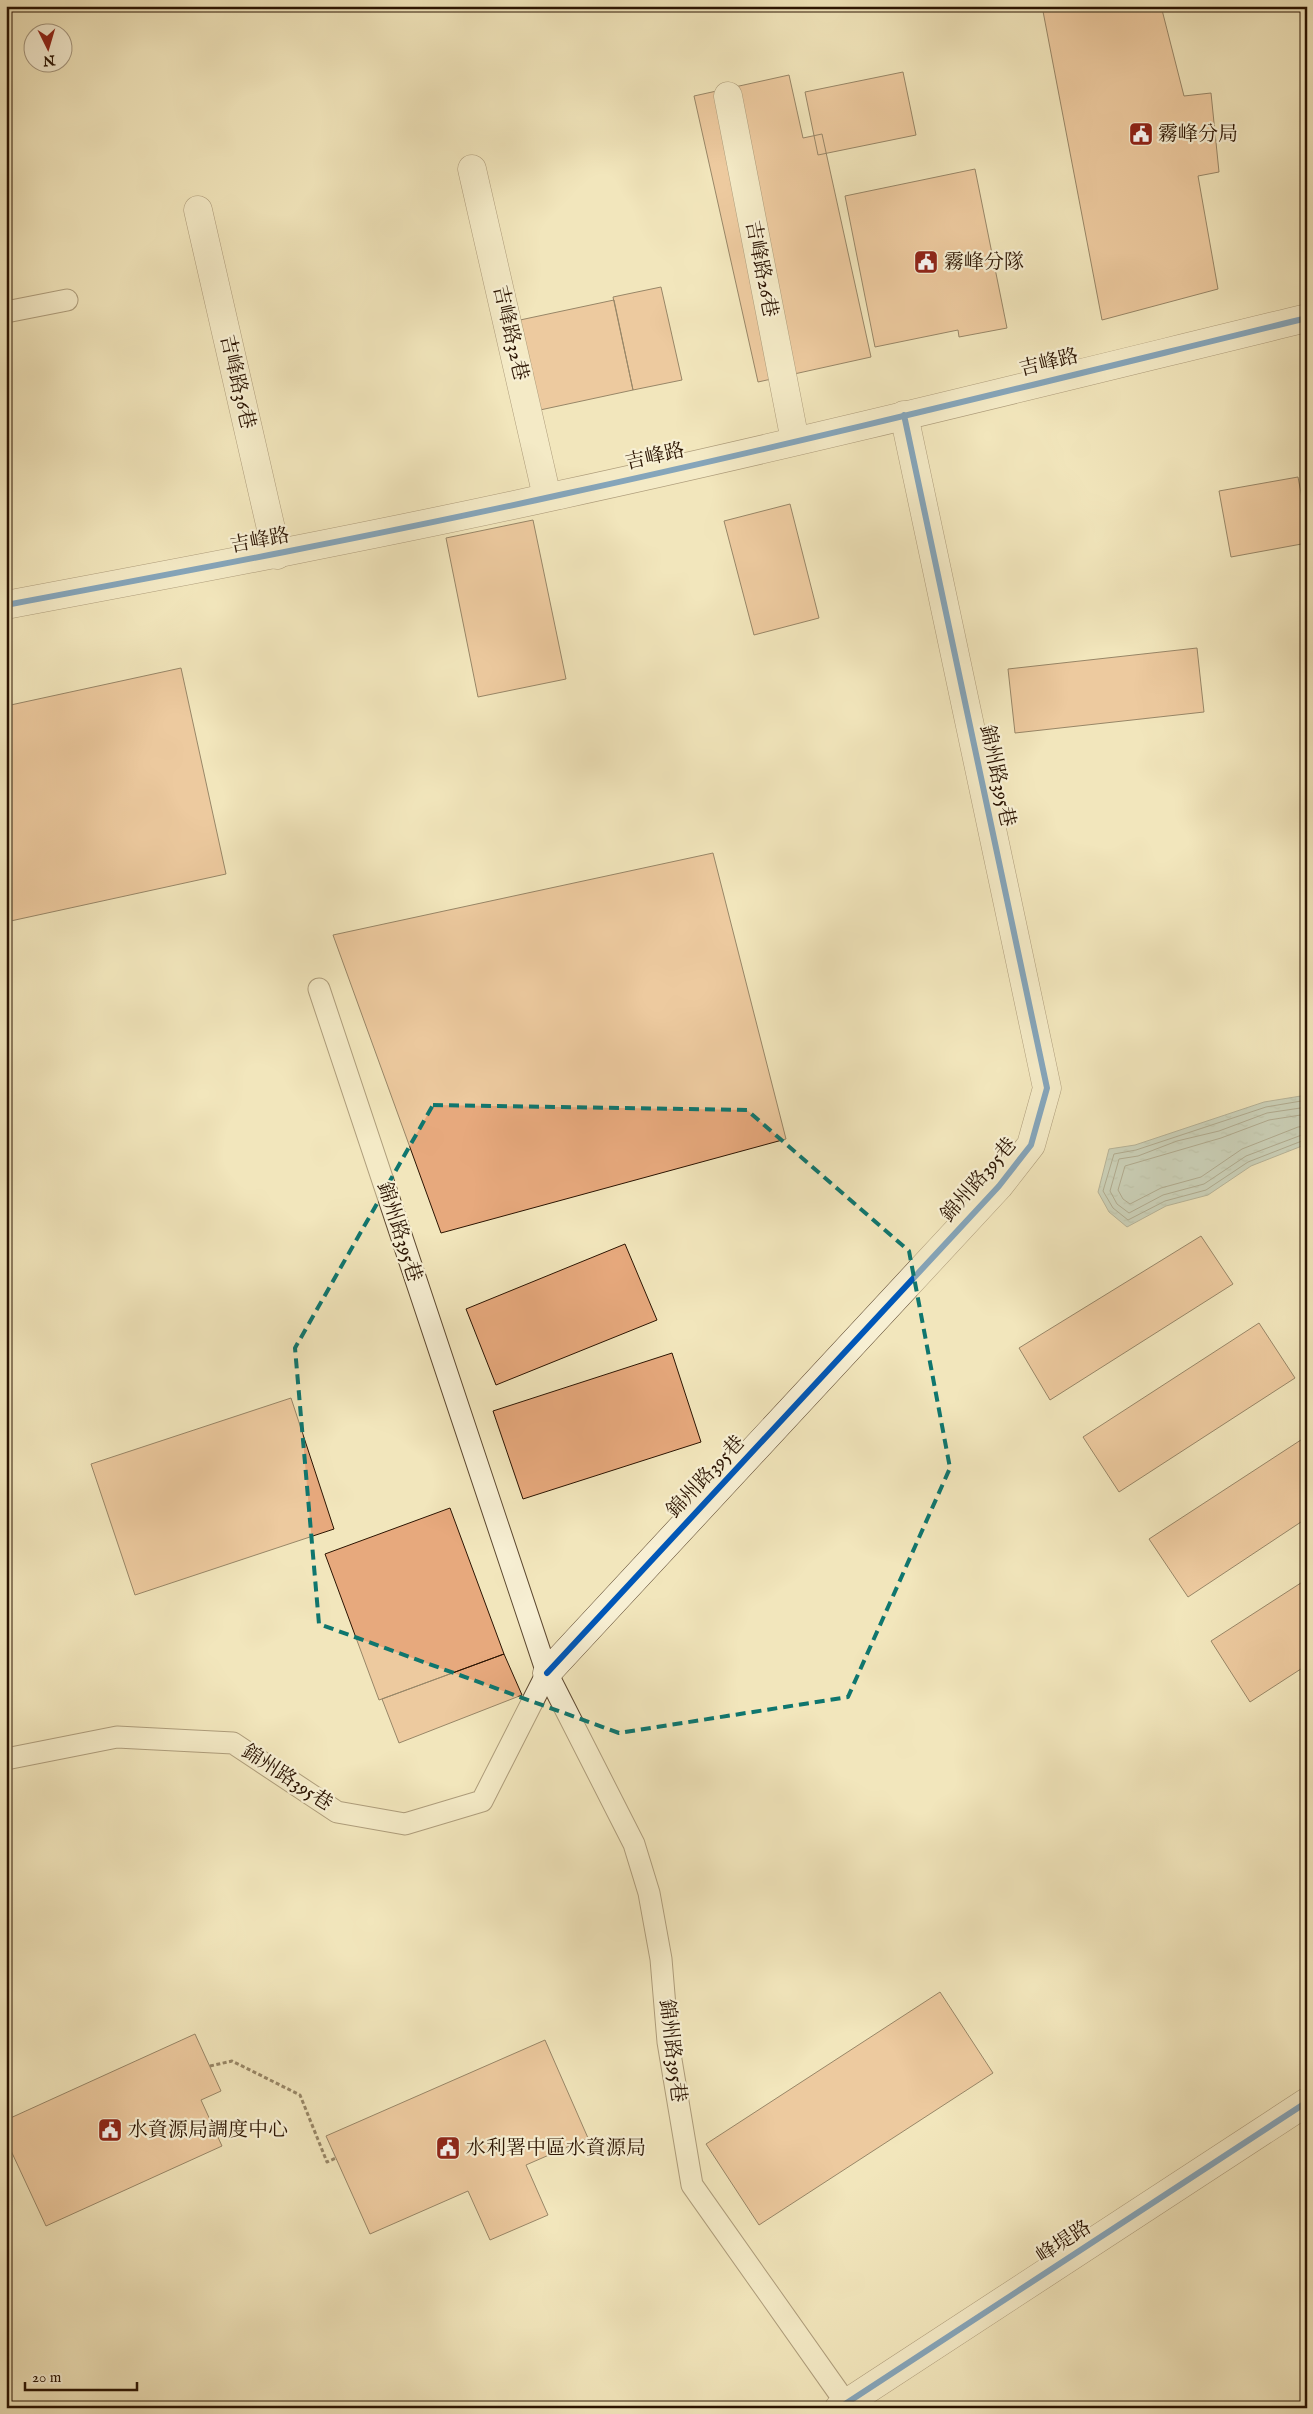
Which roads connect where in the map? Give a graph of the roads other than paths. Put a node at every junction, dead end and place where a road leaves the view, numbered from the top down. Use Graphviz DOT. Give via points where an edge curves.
graph roads {
  1 [pos="728,96"];
  2 [pos="472,169"];
  3 [pos="198,210"];
  4 [pos="66,300"];
  5 [pos="6,312"];
  6 [pos="1307,318"];
  7 [pos="904,415"];
  8 [pos="795,442"];
  9 [pos="548,498"];
  10 [pos="277,555"];
  11 [pos="6,605"];
  12 [pos="318,989"];
  13 [pos="547,1674"];
  14 [pos="6,1759"];
  15 [pos="1307,2102"];
  16 [pos="843,2405"];
  1 -- 8 [label="street, 吉峰路26巷"];
  2 -- 9 [label="street, 吉峰路32巷"];
  3 -- 10 [label="street, 吉峰路36巷"];
  4 -- 5 [label="lane"];
  6 -- 7 [label="street, 吉峰路"];
  7 -- 8 [label="street, 吉峰路"];
  7 -- 13 [label="street, 錦州路395巷" via="1048,1088 1031,1145 999,1186"];
  8 -- 9 [label="street, 吉峰路"];
  9 -- 10 [label="street, 吉峰路"];
  10 -- 11 [label="street, 吉峰路"];
  12 -- 13 [label="lane, 錦州路395巷"];
  13 -- 14 [label="lane, 錦州路395巷" via="482,1801 405,1824 337,1812 233,1743 117,1737"];
  13 -- 16 [label="lane, 錦州路395巷" via="634,1844 649,1893 661,1959 668,2042 692,2184"];
  15 -- 16 [label="street, 峰堤路"];
}
